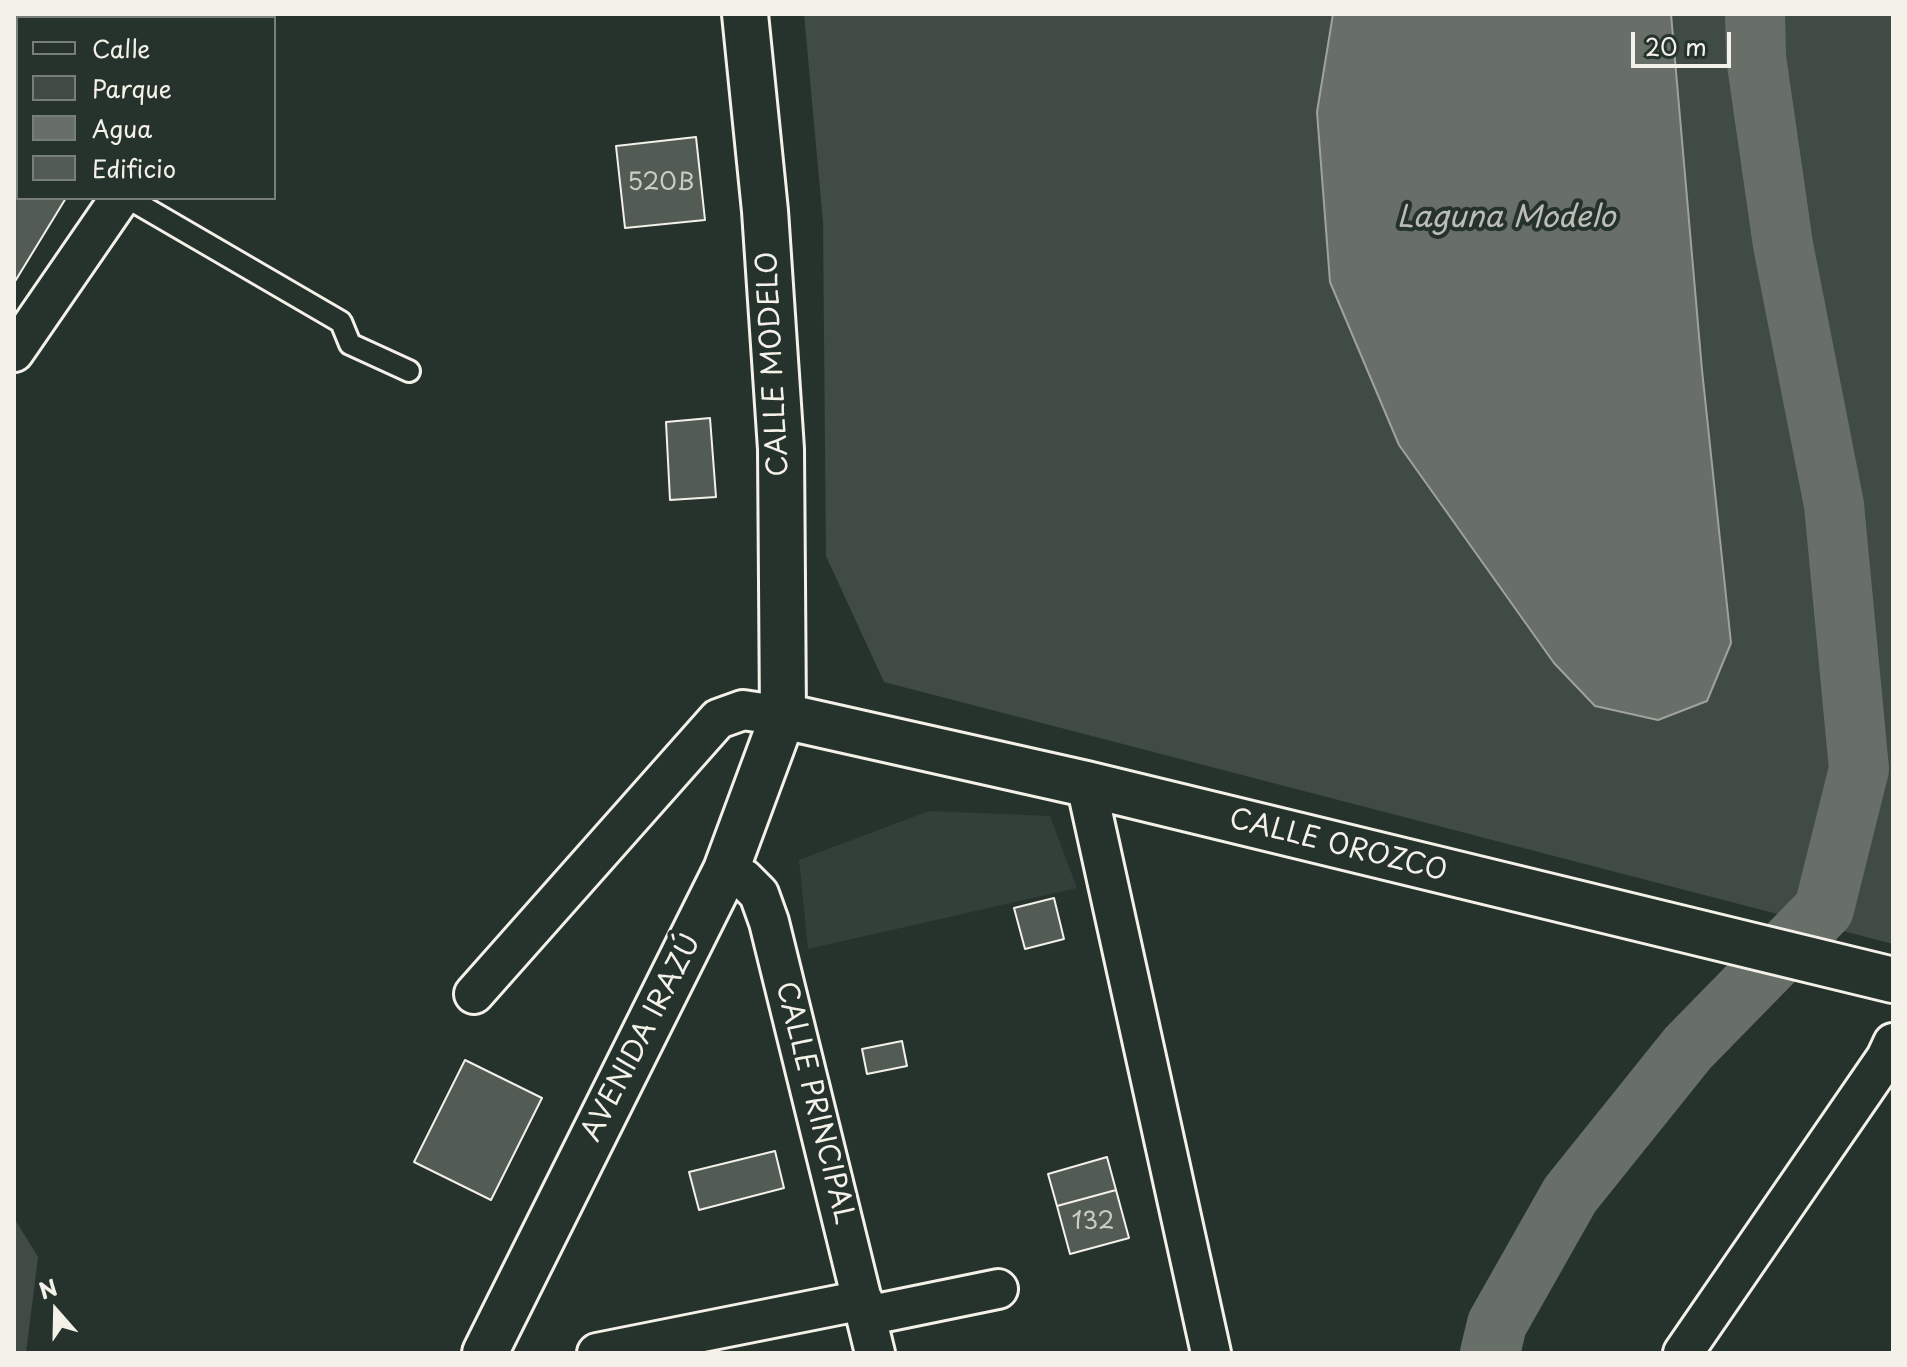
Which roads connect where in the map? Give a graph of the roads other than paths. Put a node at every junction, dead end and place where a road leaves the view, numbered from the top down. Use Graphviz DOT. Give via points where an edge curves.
graph roads {
  1 [pos="745,14"];
  2 [pos="119,200"];
  3 [pos="131,200"];
  4 [pos="14,352"];
  5 [pos="409,371"];
  6 [pos="783,716"];
  7 [pos="1086,784"];
  8 [pos="726,870"];
  9 [pos="1879,977"];
  10 [pos="474,994"];
  11 [pos="1891,1056"];
  12 [pos="998,1289"];
  13 [pos="865,1308"];
  14 [pos="1699,1345"];
  15 [pos="485,1353"];
  16 [pos="597,1353"];
  17 [pos="875,1353"];
  18 [pos="1211,1353"];
  1 -- 6 [label="street, CALLE MODELO" via="781,449"];
  2 -- 4 [label="street"];
  3 -- 5 [label="lane" via="341,322 350,344"];
  6 -- 7 [label="street, CALLE OROZCO"];
  6 -- 8 [label="street, AVENIDA IRAZÚ"];
  6 -- 10 [label="street" via="743,710 718,719"];
  7 -- 9 [label="street, CALLE OROZCO"];
  7 -- 18 [label="street"];
  8 -- 13 [label="street, CALLE PRINCIPAL" via="759,894 769,922"];
  8 -- 15 [label="street, AVENIDA IRAZÚ"];
  11 -- 14 [label="street"];
  12 -- 13 [label="street"];
  13 -- 16 [label="street"];
  13 -- 17 [label="street, CALLE PRINCIPAL"];
}
